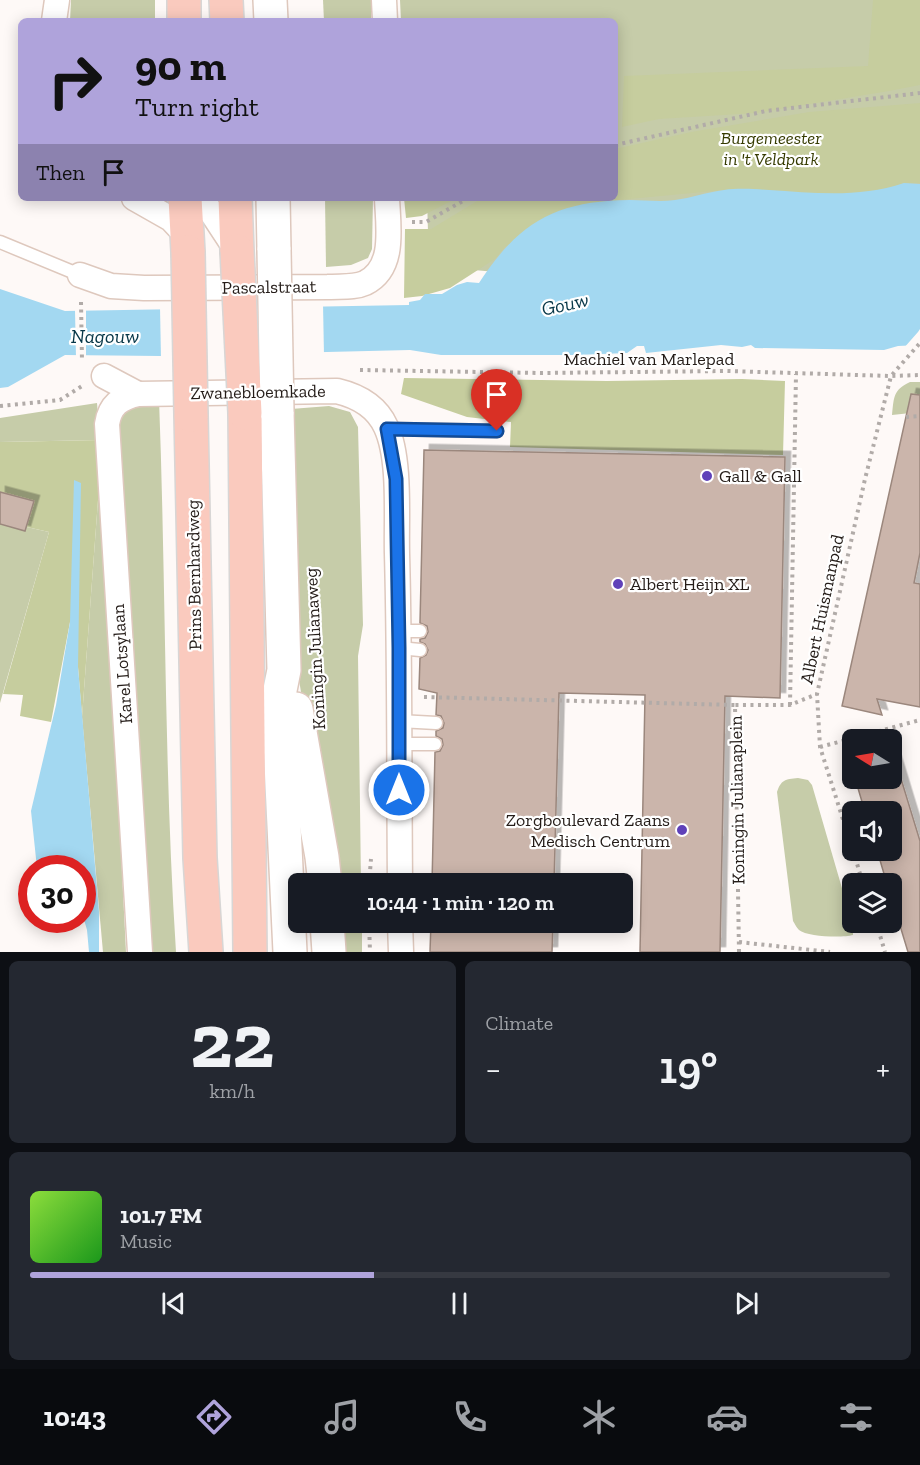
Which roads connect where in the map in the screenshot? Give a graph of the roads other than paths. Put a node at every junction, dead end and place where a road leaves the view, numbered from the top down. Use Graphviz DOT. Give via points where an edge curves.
graph roads {
  1 [pos="57,0"];
  2 [pos="183,0"];
  3 [pos="226,0"];
  4 [pos="270,0"];
  5 [pos="384,0"];
  6 [pos="54,18"];
  7 [pos="184,18"];
  8 [pos="227,18"];
  9 [pos="271,18"];
  10 [pos="385,18"];
  11 [pos="139,201"];
  12 [pos="185,201"];
  13 [pos="202,201"];
  14 [pos="235,201"];
  15 [pos="273,201"];
  16 [pos="387,201"];
  17 [pos="0,242"];
  18 [pos="187,244"];
  19 [pos="237,251"];
  20 [pos="80,275"];
  21 [pos="104,376"];
  22 [pos="138,394"];
  23 [pos="387,429"];
  24 [pos="497,431"];
  25 [pos="284,670"];
  26 [pos="436,723"];
  27 [pos="399,732"];
  28 [pos="435,744"];
  29 [pos="324,873"];
  30 [pos="400,873"];
  31 [pos="327,933"];
  32 [pos="400,933"];
  33 [pos="140,952"];
  34 [pos="206,952"];
  35 [pos="250,952"];
  36 [pos="290,952"];
  37 [pos="328,952"];
  38 [pos="401,952"];
  1 -- 6 [label="street"];
  2 -- 7 [label="main road"];
  3 -- 8 [label="main road"];
  4 -- 9 [label="main road"];
  5 -- 10 [label="street"];
  11 -- 18 [label="street" via="171,219"];
  12 -- 18 [label="main road, Prins Bernhardweg"];
  13 -- 19 [label="street"];
  14 -- 19 [label="main road"];
  15 -- 25 [label="main road, Koningin Julianaweg, bridge"];
  16 -- 20 [label="street, Pascalstraat" via="387,251 383,265 376,276 352,286 144,288 111,286"];
  17 -- 20 [label="lane"];
  18 -- 34 [label="main road, Prins Bernhardweg, bridge" via="200,858"];
  19 -- 35 [label="main road, bridge" via="245,413"];
  21 -- 22 [label="street"];
  22 -- 23 [label="street, Zwanebloemkade" via="337,391 374,409"];
  22 -- 33 [label="street, Karel Lotsylaan" via="116,403 107,424"];
  23 -- 24 [label="lane"];
  23 -- 27 [label="street" via="396,479 409,640 399,696"];
  25 -- 29 [label="main road, Koningin Julianaweg" via="293,697"];
  25 -- 36 [label="main road, Koningin Julianaweg" via="278,700"];
  26 -- 27 [label="lane"];
  27 -- 28 [label="lane"];
  27 -- 30 [label="street"];
  31 -- 37 [label="main road"];
  32 -- 38 [label="street"];
}
